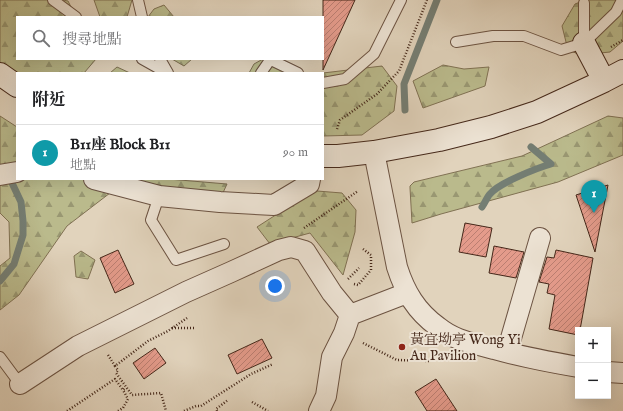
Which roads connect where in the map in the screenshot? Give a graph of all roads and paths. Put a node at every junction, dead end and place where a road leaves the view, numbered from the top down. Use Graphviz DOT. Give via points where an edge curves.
graph roads {
  1 [pos="53,0"];
  2 [pos="138,0"];
  3 [pos="401,0"];
  4 [pos="427,0"];
  5 [pos="622,0"];
  6 [pos="584,3"];
  7 [pos="75,16"];
  8 [pos="142,16"];
  9 [pos="456,42"];
  10 [pos="584,43"];
  11 [pos="144,60"];
  12 [pos="161,60"];
  13 [pos="269,60"];
  14 [pos="272,60"];
  15 [pos="166,72"];
  16 [pos="167,72"];
  17 [pos="263,72"];
  18 [pos="296,72"];
  19 [pos="0,74"];
  20 [pos="614,76"];
  21 [pos="324,82"];
  22 [pos="16,85"];
  23 [pos="337,130"];
  24 [pos="374,152"];
  25 [pos="324,156"];
  26 [pos="16,172"];
  27 [pos="0,175"];
  28 [pos="98,180"];
  29 [pos="310,180"];
  30 [pos="358,191"];
  31 [pos="159,196"];
  32 [pos="307,226"];
  33 [pos="540,238"];
  34 [pos="224,244"];
  35 [pos="363,248"];
  36 [pos="359,268"];
  37 [pos="339,287"];
  38 [pos="407,293"];
  39 [pos="190,316"];
  40 [pos="347,324"];
  41 [pos="172,328"];
  42 [pos="196,328"];
  43 [pos="105,349"];
  44 [pos="507,352"];
  45 [pos="0,357"];
  46 [pos="430,361"];
  47 [pos="273,364"];
  48 [pos="115,366"];
  49 [pos="575,367"];
  50 [pos="611,372"];
  51 [pos="623,373"];
  52 [pos="20,384"];
  53 [pos="124,389"];
  54 [pos="228,400"];
  55 [pos="252,402"];
  56 [pos="327,406"];
  57 [pos="68,411"];
  58 [pos="118,411"];
  59 [pos="166,411"];
  60 [pos="184,411"];
  61 [pos="217,411"];
  62 [pos="268,411"];
  1 -- 7 [label="lane"];
  2 -- 8 [label="lane"];
  3 -- 21 [label="lane" via="374,54 345,80"];
  4 -- 23 [label="path" via="399,71 378,94 340,120"];
  5 -- 10 [label="lane" via="616,12"];
  6 -- 10 [label="lane"];
  9 -- 10 [label="lane" via="493,36 524,36 561,50"];
  10 -- 20 [label="main road"];
  11 -- 15 [label="lane"];
  12 -- 16 [label="lane"];
  13 -- 17 [label="lane"];
  14 -- 18 [label="lane"];
  19 -- 22 [label="main road"];
  20 -- 24 [label="main road" via="537,112 490,128"];
  24 -- 25 [label="main road"];
  24 -- 38 [label="street" via="397,267"];
  26 -- 27 [label="street"];
  28 -- 31 [label="street"];
  29 -- 31 [label="street" via="309,184 274,205"];
  30 -- 32 [label="path"];
  31 -- 34 [label="lane" via="152,220 176,260"];
  33 -- 44 [label="street"];
  35 -- 37 [label="path" via="372,255 371,270 358,285 341,282"];
  36 -- 37 [label="path"];
  37 -- 40 [label="street"];
  37 -- 52 [label="street" via="305,251 291,247 279,250 186,292 78,346"];
  38 -- 40 [label="street"];
  38 -- 44 [label="street" via="430,322 443,331 457,339"];
  39 -- 41 [label="path"];
  40 -- 46 [label="path" via="397,360"];
  40 -- 56 [label="street" via="332,357"];
  41 -- 42 [label="path"];
  41 -- 48 [label="path" via="148,341"];
  43 -- 48 [label="path"];
  44 -- 49 [label="street"];
  45 -- 52 [label="lane"];
  47 -- 60 [label="path" via="251,374 201,406"];
  48 -- 53 [label="path"];
  50 -- 51 [label="street"];
  53 -- 57 [label="path" via="115,379"];
  53 -- 58 [label="path" via="128,399"];
  53 -- 59 [label="path" via="132,396 161,392"];
  54 -- 61 [label="path" via="216,409"];
  55 -- 62 [label="path"];
}
